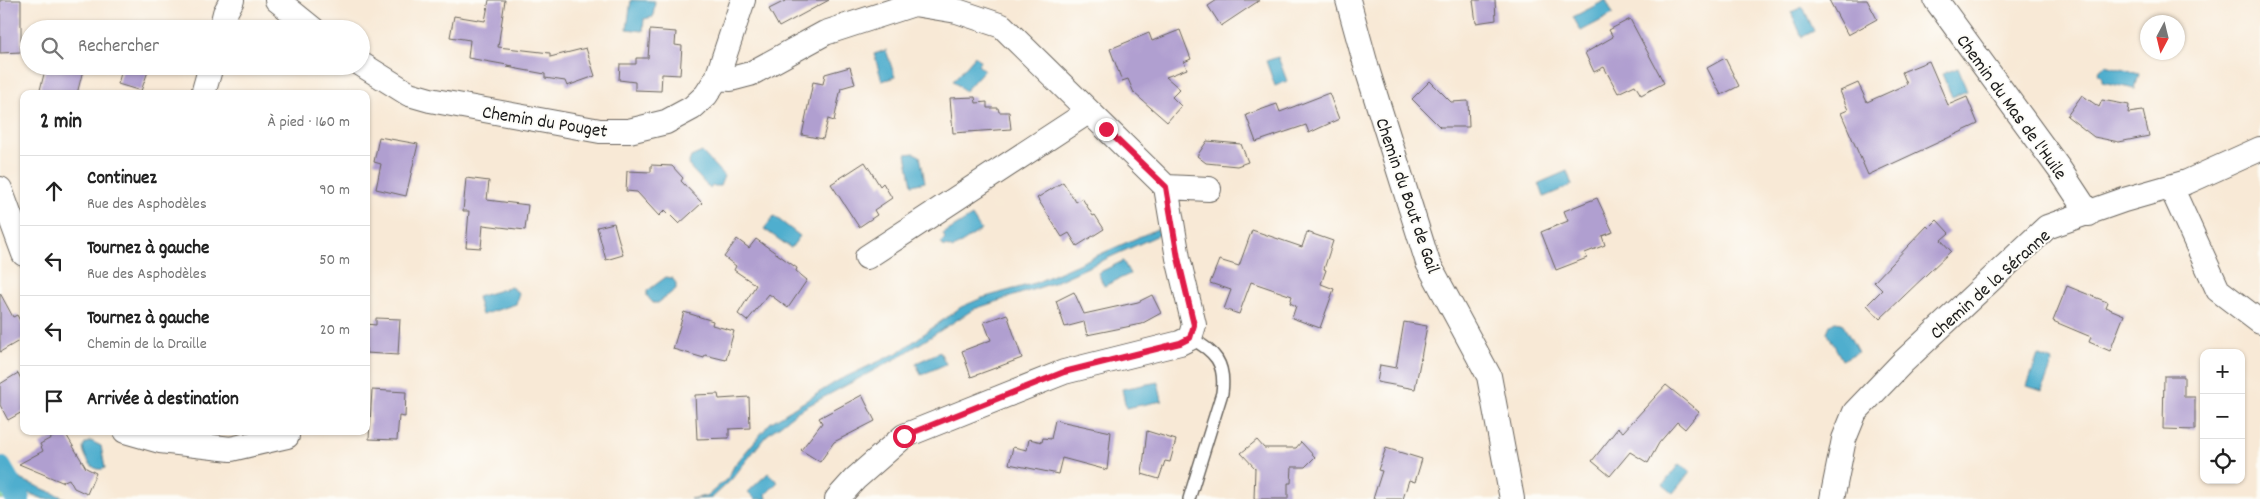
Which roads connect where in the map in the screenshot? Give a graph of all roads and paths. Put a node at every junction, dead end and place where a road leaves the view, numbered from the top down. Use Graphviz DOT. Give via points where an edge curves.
graph roads {
  1 [pos="232,0"];
  2 [pos="278,0"];
  3 [pos="744,0"];
  4 [pos="1348,0"];
  5 [pos="1936,0"];
  6 [pos="223,20"];
  7 [pos="302,20"];
  8 [pos="370,70"];
  9 [pos="209,75"];
  10 [pos="717,78"];
  11 [pos="205,90"];
  12 [pos="1088,112"];
  13 [pos="2260,149"];
  14 [pos="1166,187"];
  15 [pos="2171,187"];
  16 [pos="0,189"];
  17 [pos="1210,189"];
  18 [pos="2089,214"];
  19 [pos="20,243"];
  20 [pos="867,257"];
  21 [pos="2260,322"];
  22 [pos="1190,338"];
  23 [pos="139,435"];
  24 [pos="287,436"];
  25 [pos="837,499"];
  26 [pos="1189,499"];
  27 [pos="1512,499"];
  28 [pos="1832,499"];
  1 -- 6 [label="street"];
  2 -- 7 [label="street"];
  3 -- 10 [label="street, Chemin du Pouget"];
  4 -- 27 [label="street, Chemin du Bout de Gail" via="1428,263 1489,376"];
  5 -- 18 [label="street, Chemin du Mas de l'Huile"];
  8 -- 10 [label="street, Chemin du Pouget" via="408,94 430,100 600,131 629,131 666,122 692,108"];
  9 -- 11 [label="street"];
  10 -- 12 [label="street" via="731,79 750,74 825,33 914,4 957,12 1002,26"];
  12 -- 14 [label="street"];
  12 -- 20 [label="street"];
  13 -- 15 [label="street, Chemin de la Séranne"];
  14 -- 17 [label="street"];
  14 -- 22 [label="street" via="1194,325"];
  15 -- 18 [label="street, Chemin de la Séranne"];
  15 -- 21 [label="street" via="2218,290"];
  16 -- 19 [label="street"];
  18 -- 28 [label="street, Chemin de la Séranne" via="2047,228 1903,362 1855,412 1844,439"];
  22 -- 25 [label="street" via="1064,372 904,436 854,479"];
  22 -- 26 [label="lane" via="1206,347 1220,363 1224,379"];
  23 -- 24 [label="street" via="160,441 231,449"];
}
